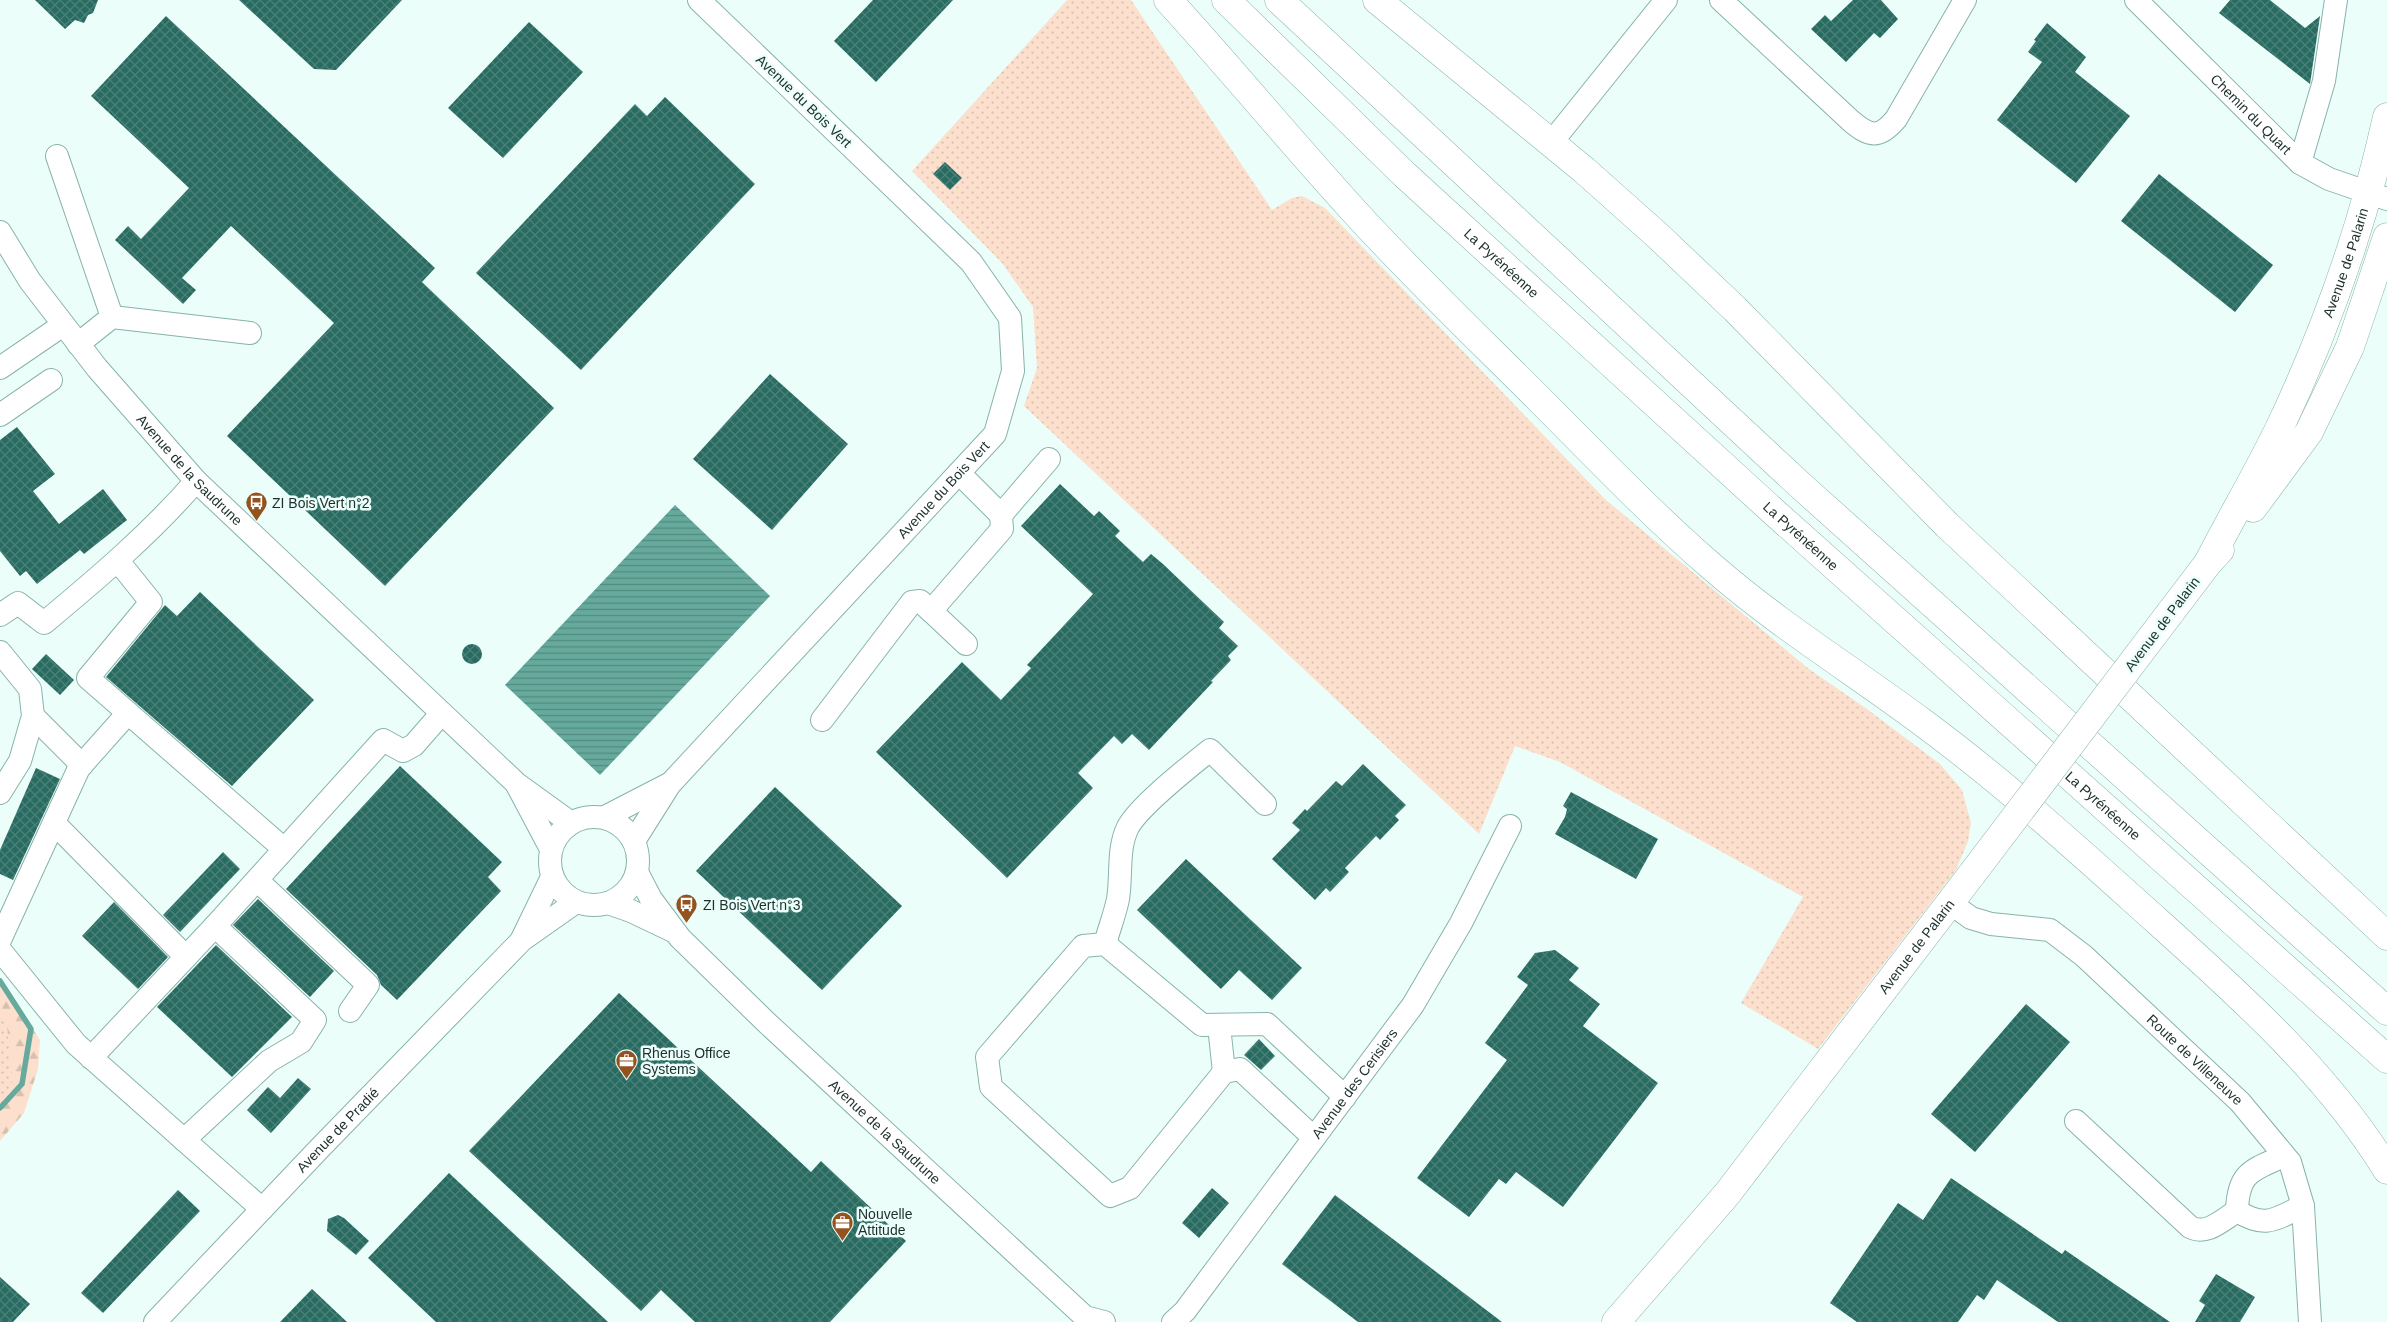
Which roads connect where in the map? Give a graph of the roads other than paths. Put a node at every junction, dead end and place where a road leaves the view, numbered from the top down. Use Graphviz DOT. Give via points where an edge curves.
graph roads {
  1 [pos="699,0"];
  2 [pos="1168,0"];
  3 [pos="1226,0"];
  4 [pos="1279,0"];
  5 [pos="1376,0"];
  6 [pos="1666,0"];
  7 [pos="1721,0"];
  8 [pos="1965,0"];
  9 [pos="2136,0"];
  10 [pos="2336,0"];
  11 [pos="2387,117"];
  12 [pos="1551,143"];
  13 [pos="57,156"];
  14 [pos="2300,163"];
  15 [pos="2378,196"];
  16 [pos="0,232"];
  17 [pos="2387,237"];
  18 [pos="112,317"];
  19 [pos="63,325"];
  20 [pos="250,333"];
  21 [pos="78,344"];
  22 [pos="0,368"];
  23 [pos="51,380"];
  24 [pos="0,415"];
  25 [pos="1049,459"];
  26 [pos="959,473"];
  27 [pos="196,481"];
  28 [pos="1001,515"];
  29 [pos="118,561"];
  30 [pos="2208,563"];
  31 [pos="932,611"];
  32 [pos="0,615"];
  33 [pos="966,644"];
  34 [pos="0,652"];
  35 [pos="128,713"];
  36 [pos="441,714"];
  37 [pos="33,716"];
  38 [pos="822,720"];
  39 [pos="82,765"];
  40 [pos="517,784"];
  41 [pos="670,784"];
  42 [pos="0,793"];
  43 [pos="1265,804"];
  44 [pos="605,817"];
  45 [pos="54,823"];
  46 [pos="571,823"];
  47 [pos="1510,826"];
  48 [pos="634,841"];
  49 [pos="284,849"];
  50 [pos="551,849"];
  51 [pos="637,872"];
  52 [pos="552,877"];
  53 [pos="256,880"];
  54 [pos="576,902"];
  55 [pos="1950,902"];
  56 [pos="608,903"];
  57 [pos="215,926"];
  58 [pos="673,931"];
  59 [pos="2387,936"];
  60 [pos="0,940"];
  61 [pos="522,940"];
  62 [pos="1105,944"];
  63 [pos="0,950"];
  64 [pos="186,956"];
  65 [pos="2387,1011"];
  66 [pos="350,1012"];
  67 [pos="1220,1026"];
  68 [pos="92,1058"];
  69 [pos="2387,1059"];
  70 [pos="1224,1072"];
  71 [pos="1345,1097"];
  72 [pos="2076,1121"];
  73 [pos="1314,1138"];
  74 [pos="184,1140"];
  75 [pos="2284,1156"];
  76 [pos="2387,1170"];
  77 [pos="2303,1206"];
  78 [pos="262,1209"];
  79 [pos="2237,1211"];
  80 [pos="1092,1320"];
  81 [pos="155,1322"];
  82 [pos="1173,1322"];
  83 [pos="1616,1322"];
  84 [pos="2310,1322"];
  1 -- 26 [label="street, Avenue du Bois Vert" via="972,262 1010,318 1013,371 995,434"];
  2 -- 76 [label="main road" via="1354,210 1651,512 1729,580 1824,653 1926,724 2042,818 2211,969 2324,1085"];
  3 -- 69 [label="main road, La Pyrénéenne" via="1405,175 1774,512"];
  4 -- 65 [label="main road" via="1800,485"];
  5 -- 12 [label="main road"];
  6 -- 12 [label="street"];
  7 -- 8 [label="street" via="1864,132 1875,134 1886,131 1896,119"];
  9 -- 14 [label="street, Chemin du Quart"];
  10 -- 14 [label="street" via="2324,81"];
  11 -- 15 [label="main road, Avenue de Palarin"];
  12 -- 59 [label="main road" via="1735,309 1947,526"];
  13 -- 18 [label="street"];
  14 -- 15 [label="street, Chemin du Quart" via="2329,179"];
  15 -- 30 [label="main road, Avenue de Palarin" via="2279,429"];
  16 -- 19 [label="street, Avenue de la Saudrune" via="30,281"];
  17 -- 30 [label="main road, Avenue de Palarin" via="2350,347 2309,432 2228,542"];
  18 -- 20 [label="street"];
  18 -- 21 [label="street"];
  19 -- 21 [label="street, Avenue de la Saudrune"];
  19 -- 22 [label="street"];
  21 -- 27 [label="street, Avenue de la Saudrune"];
  23 -- 24 [label="street"];
  25 -- 28 [label="street"];
  26 -- 28 [label="street"];
  26 -- 41 [label="street, Avenue du Bois Vert"];
  27 -- 29 [label="street" via="167,515"];
  27 -- 36 [label="street, Avenue de la Saudrune"];
  28 -- 31 [label="street" via="1002,529"];
  29 -- 32 [label="street" via="44,623 18,603"];
  29 -- 35 [label="street" via="151,602 88,678"];
  30 -- 55 [label="main road, Avenue de Palarin, bridge"];
  31 -- 33 [label="street"];
  31 -- 38 [label="street" via="920,601 912,602"];
  34 -- 37 [label="street" via="30,689"];
  35 -- 39 [label="street"];
  35 -- 49 [label="street"];
  36 -- 40 [label="street, Avenue de la Saudrune"];
  36 -- 49 [label="street" via="414,745 403,751 383,740"];
  37 -- 39 [label="street"];
  37 -- 42 [label="street" via="20,761"];
  39 -- 45 [label="street"];
  40 -- 46 [label="street, Avenue de la Saudrune"];
  40 -- 50 [label="street, Avenue de la Saudrune"];
  41 -- 44 [label="street, Avenue du Bois Vert"];
  41 -- 48 [label="street, Avenue du Bois Vert"];
  43 -- 62 [label="street" via="1210,750 1171,783 1128,827 1120,861 1118,899"];
  44 -- 46 [label="street" via="593,816"];
  44 -- 48 [label="street" via="622,826"];
  45 -- 60 [label="street"];
  45 -- 64 [label="street"];
  46 -- 50 [label="street" via="562,830"];
  47 -- 71 [label="street, Avenue des Cerisiers" via="1461,923 1414,1005"];
  48 -- 51 [label="street" via="639,862"];
  49 -- 53 [label="street"];
  50 -- 52 [label="street"];
  51 -- 56 [label="street" via="631,886"];
  51 -- 58 [label="street, Avenue de la Saudrune"];
  52 -- 54 [label="street" via="566,896"];
  52 -- 61 [label="street, Avenue de Pradié"];
  53 -- 57 [label="street"];
  53 -- 66 [label="street" via="368,985"];
  54 -- 56 [label="street" via="586,905"];
  54 -- 61 [label="street, Avenue de Pradié"];
  55 -- 75 [label="street, Route de Villeneuve" via="1971,918 1991,924 2050,930 2084,956 2240,1102"];
  55 -- 83 [label="main road, Avenue de Palarin" via="1727,1194"];
  56 -- 58 [label="street, Avenue de la Saudrune"];
  57 -- 64 [label="street"];
  57 -- 74 [label="street" via="315,1020 301,1042 269,1061"];
  58 -- 80 [label="street, Avenue de la Saudrune" via="767,1023"];
  61 -- 78 [label="street, Avenue de Pradié"];
  62 -- 67 [label="street" via="1202,1025"];
  62 -- 70 [label="street" via="1083,946 987,1057 991,1087 1110,1196 1130,1188"];
  63 -- 68 [label="street" via="76,1044"];
  64 -- 68 [label="street"];
  67 -- 70 [label="street"];
  67 -- 71 [label="street" via="1267,1024"];
  68 -- 74 [label="street"];
  70 -- 73 [label="street" via="1240,1069"];
  71 -- 73 [label="street, Avenue des Cerisiers"];
  72 -- 79 [label="street" via="2197,1231 2207,1230"];
  73 -- 82 [label="street, Avenue des Cerisiers" via="1185,1311"];
  74 -- 78 [label="street"];
  75 -- 77 [label="street, Route de Villeneuve" via="2290,1162"];
  75 -- 79 [label="street" via="2250,1172 2241,1182"];
  77 -- 79 [label="street" via="2271,1221 2260,1222"];
  77 -- 84 [label="street, Route de Villeneuve"];
  78 -- 81 [label="street, Avenue de Pradié"];
}
